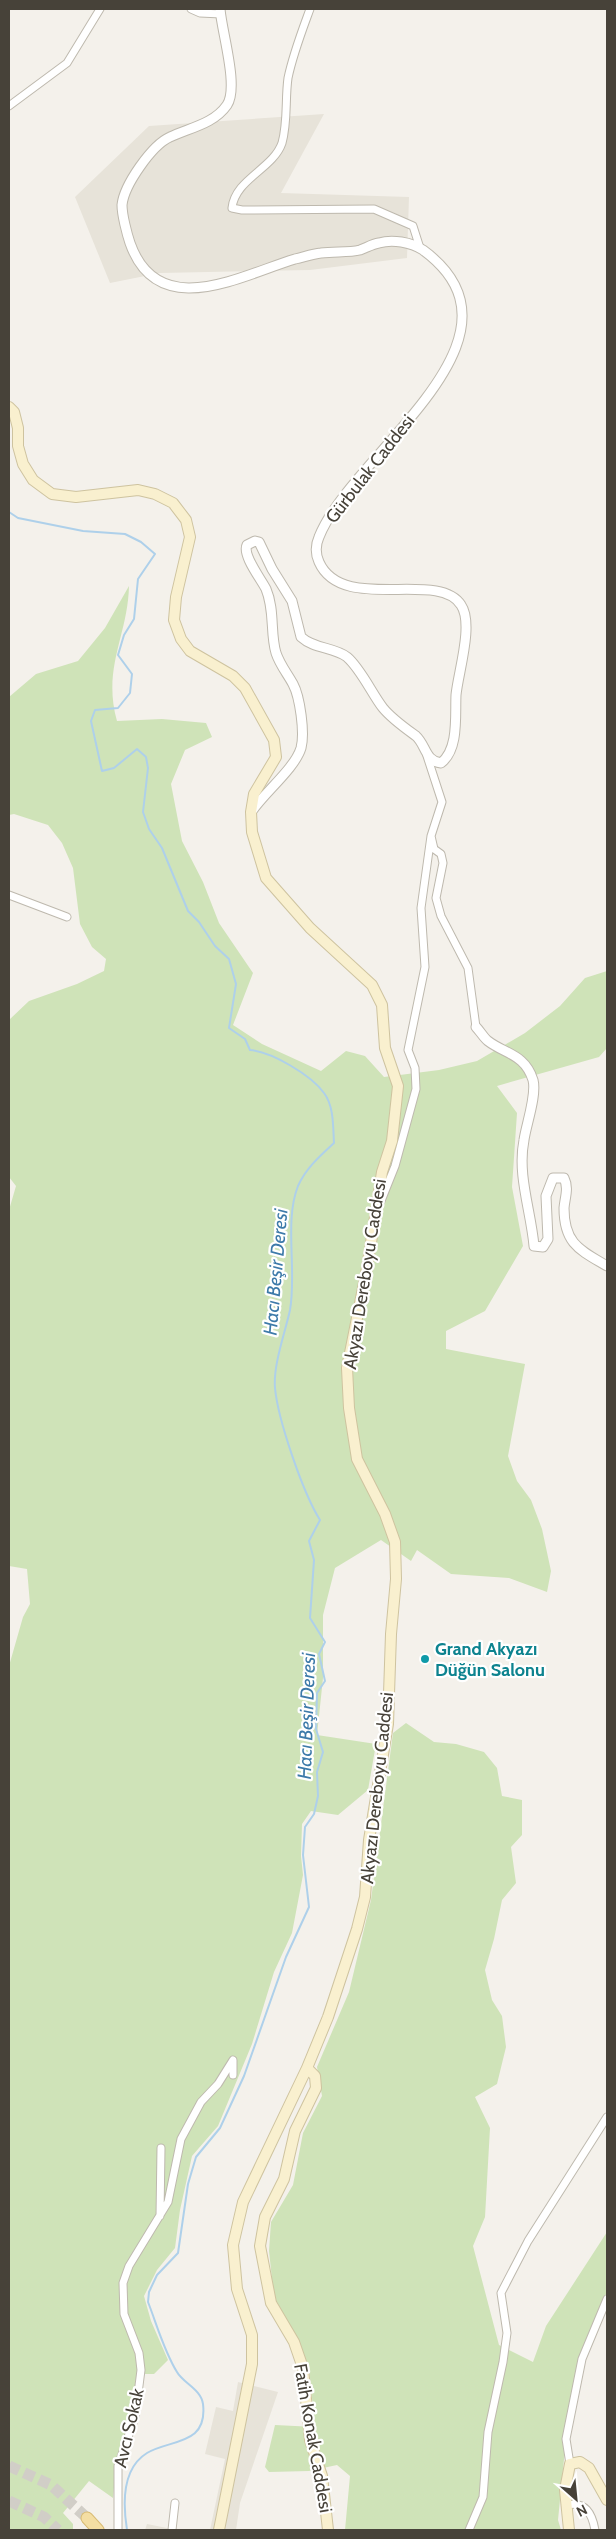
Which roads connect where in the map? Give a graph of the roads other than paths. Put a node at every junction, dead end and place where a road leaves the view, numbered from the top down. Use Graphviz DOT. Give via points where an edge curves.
graph roads {
  1 [pos="100,9"];
  2 [pos="191,9"];
  3 [pos="310,9"];
  4 [pos="220,11"];
  5 [pos="9,106"];
  6 [pos="420,248"];
  7 [pos="9,407"];
  8 [pos="427,756"];
  9 [pos="251,812"];
  10 [pos="431,836"];
  11 [pos="9,895"];
  12 [pos="67,917"];
  13 [pos="476,1027"];
  14 [pos="374,1216"];
  15 [pos="607,1266"];
  16 [pos="307,2068"];
  17 [pos="233,2075"];
  18 [pos="607,2116"];
  19 [pos="161,2148"];
  20 [pos="160,2219"];
  21 [pos="607,2299"];
  22 [pos="570,2464"];
  23 [pos="607,2500"];
  24 [pos="175,2503"];
  25 [pos="567,2505"];
  26 [pos="87,2518"];
  27 [pos="98,2530"];
  28 [pos="118,2530"];
  29 [pos="172,2530"];
  30 [pos="219,2530"];
  31 [pos="328,2530"];
  32 [pos="469,2530"];
  33 [pos="569,2530"];
  34 [pos="595,2530"];
  1 -- 5 [label="street" via="67,63"];
  2 -- 4 [label="street" via="200,13"];
  3 -- 6 [label="street" via="288,79 282,144 233,200 232,208 374,209 413,226"];
  4 -- 6 [label="street" via="233,85 228,104 199,126 166,138 146,158 131,182 122,204 130,243 139,263 156,279 174,287 200,288 319,253 360,250 380,242 399,241"];
  6 -- 8 [label="street, Gürbulak Caddesi" via="449,274 460,296 464,319 457,348 436,384 340,501 319,536 315,551 329,577 345,584 372,590 438,591 454,597 463,607 467,628 458,676 452,749 441,763"];
  7 -- 9 [label="main road" via="14,412 18,428 23,464 33,480 52,494 76,497 138,490 155,494 173,504 186,520 190,536 174,620 181,639 190,650 245,688 274,740 276,757 254,794"];
  8 -- 9 [label="street" via="420,740 384,710 348,658 301,637 292,600 259,542 255,541 247,545 246,552 273,610 276,652 294,686 301,718 301,747 292,765 263,794"];
  8 -- 10 [label="street" via="442,802"];
  9 -- 14 [label="main road, Akyazı Dereboyu Caddesi" via="252,832 266,878 310,928 372,985 382,1005 385,1048 398,1086 392,1141"];
  10 -- 13 [label="street" via="434,849 441,854 443,863 436,898 441,916 468,968"];
  10 -- 14 [label="street" via="421,908 425,967 408,1050 415,1068 416,1089 395,1166"];
  11 -- 12 [label="street"];
  13 -- 15 [label="street" via="488,1041 512,1053 533,1081 522,1168 534,1246 543,1247 548,1239 546,1196 553,1178 564,1178 568,1185 564,1209 568,1233 576,1248"];
  14 -- 16 [label="main road, Akyazı Dereboyu Caddesi" via="347,1368 357,1459 385,1514 395,1542 388,1724 369,1840 365,1897 328,2017"];
  16 -- 30 [label="main road, Akyazı Dereboyu Caddesi" via="243,2202 233,2246 236,2289 252,2335 252,2364"];
  16 -- 31 [label="main road, Fatih Konak Caddesi" via="315,2076 316,2088 294,2131 284,2179 265,2217 260,2246 271,2303 294,2342 303,2368 310,2440 322,2476"];
  17 -- 20 [label="street, Avcı Sokak" via="233,2060 218,2084 201,2102 181,2140 168,2202"];
  18 -- 32 [label="street" via="528,2241 501,2293 507,2333 488,2432 483,2496"];
  19 -- 20 [label="street"];
  20 -- 28 [label="street, Avcı Sokak" via="129,2266 123,2284 124,2314 141,2370 135,2417 118,2466"];
  21 -- 22 [label="street" via="582,2359 566,2440"];
  22 -- 23 [label="main road" via="580,2462 589,2468"];
  22 -- 25 [label="main road" via="565,2490"];
  24 -- 29 [label="street"];
  25 -- 33 [label="main road"];
  25 -- 34 [label="street" via="585,2506"];
  26 -- 27 [label="main road"];
}
